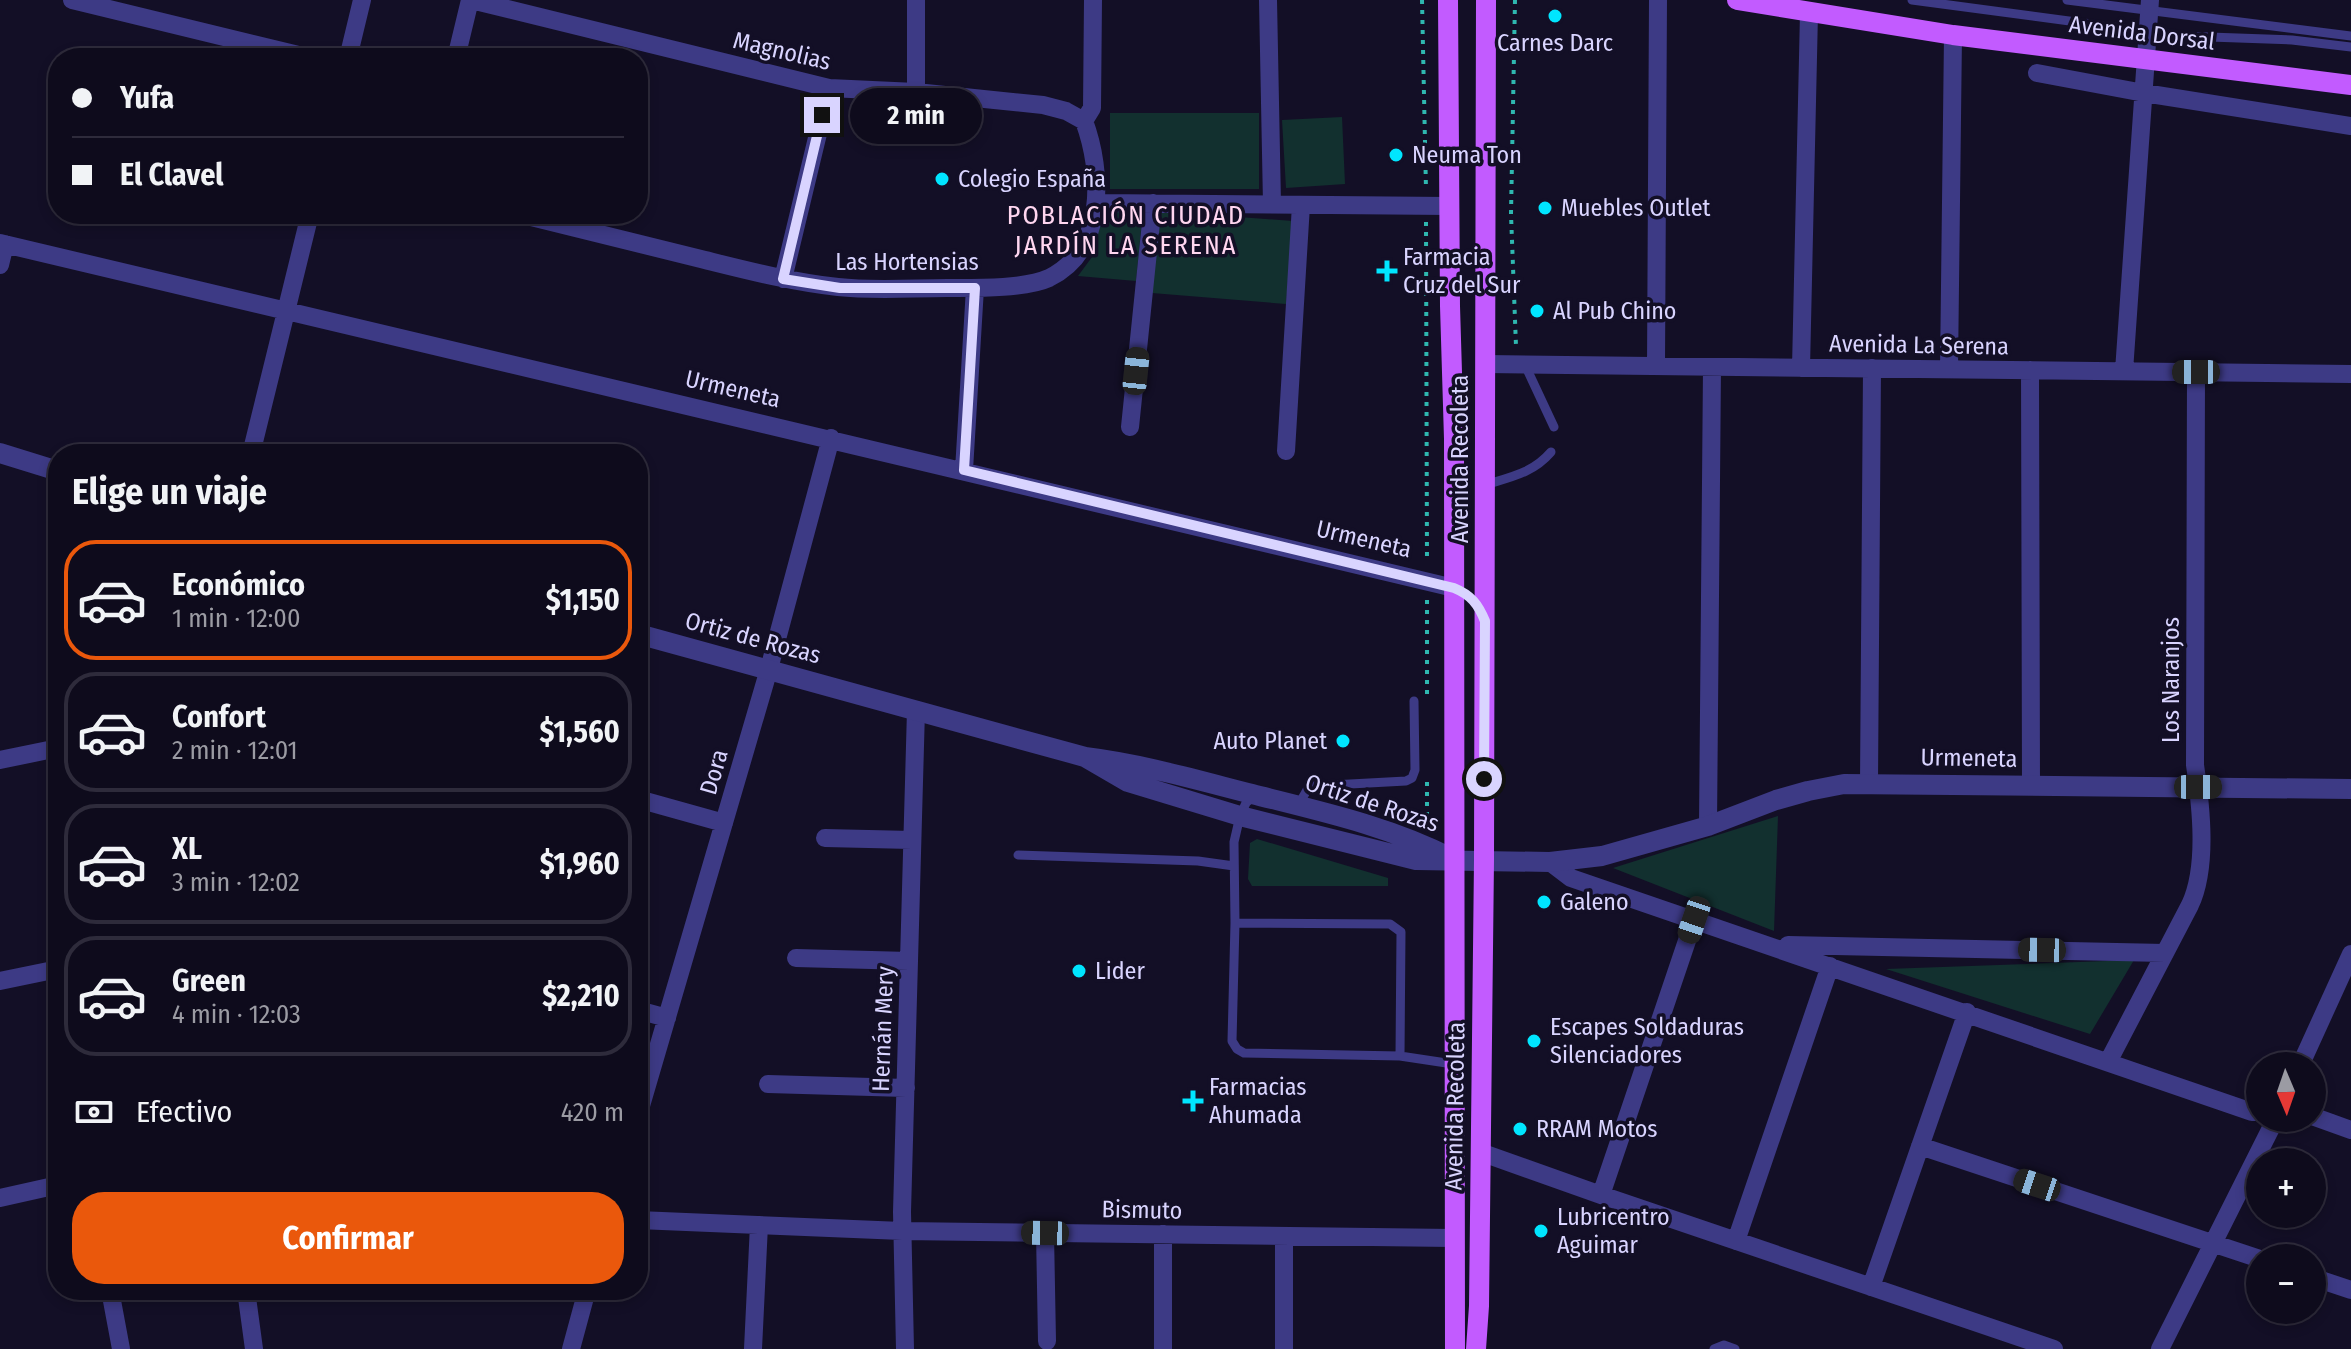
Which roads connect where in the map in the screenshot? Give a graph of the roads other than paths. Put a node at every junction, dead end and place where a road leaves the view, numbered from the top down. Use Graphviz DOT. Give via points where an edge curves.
graph roads {
  1 [pos="72,0"];
  2 [pos="362,0"];
  3 [pos="471,0"];
  4 [pos="916,0"];
  5 [pos="1093,0"];
  6 [pos="1268,0"];
  7 [pos="1448,0"];
  8 [pos="1486,0"];
  9 [pos="1658,0"];
  10 [pos="1737,0"];
  11 [pos="1912,0"];
  12 [pos="2067,0"];
  13 [pos="2150,5"];
  14 [pos="1809,13"];
  15 [pos="2148,32"];
  16 [pos="1953,35"];
  17 [pos="2351,36"];
  18 [pos="2351,47"];
  19 [pos="270,48"];
  20 [pos="350,48"];
  21 [pos="459,48"];
  22 [pos="2146,59"];
  23 [pos="2037,73"];
  24 [pos="2351,85"];
  25 [pos="829,88"];
  26 [pos="916,92"];
  27 [pos="2144,93"];
  28 [pos="1084,121"];
  29 [pos="2351,126"];
  30 [pos="1096,203"];
  31 [pos="1153,203"];
  32 [pos="1272,204"];
  33 [pos="1301,205"];
  34 [pos="1449,206"];
  35 [pos="308,224"];
  36 [pos="560,224"];
  37 [pos="2,243"];
  38 [pos="0,265"];
  39 [pos="783,279"];
  40 [pos="975,288"];
  41 [pos="286,310"];
  42 [pos="1486,364"];
  43 [pos="1521,365"];
  44 [pos="1656,366"];
  45 [pos="1712,367"];
  46 [pos="1801,368"];
  47 [pos="1872,368"];
  48 [pos="1949,369"];
  49 [pos="2030,370"];
  50 [pos="2124,371"];
  51 [pos="2196,372"];
  52 [pos="2351,374"];
  53 [pos="1130,427"];
  54 [pos="1554,427"];
  55 [pos="831,438"];
  56 [pos="253,444"];
  57 [pos="1286,451"];
  58 [pos="1551,452"];
  59 [pos="0,453"];
  60 [pos="48,468"];
  61 [pos="964,470"];
  62 [pos="1485,485"];
  63 [pos="1454,588"];
  64 [pos="1485,621"];
  65 [pos="648,637"];
  66 [pos="769,669"];
  67 [pos="1414,701"];
  68 [pos="916,710"];
  69 [pos="48,750"];
  70 [pos="1085,757"];
  71 [pos="0,760"];
  72 [pos="1869,783"];
  73 [pos="2031,785"];
  74 [pos="2198,787"];
  75 [pos="2351,789"];
  76 [pos="1255,795"];
  77 [pos="648,802"];
  78 [pos="1299,805"];
  79 [pos="1240,816"];
  80 [pos="724,823"];
  81 [pos="1708,826"];
  82 [pos="825,838"];
  83 [pos="912,840"];
  84 [pos="1018,855"];
  85 [pos="1454,859"];
  86 [pos="1484,860"];
  87 [pos="1550,862"];
  88 [pos="1234,866"];
  89 [pos="1694,920"];
  90 [pos="1235,923"];
  91 [pos="1767,945"];
  92 [pos="2165,953"];
  93 [pos="2351,954"];
  94 [pos="796,958"];
  95 [pos="909,961"];
  96 [pos="1830,966"];
  97 [pos="48,971"];
  98 [pos="0,981"];
  99 [pos="1967,1012"];
  100 [pos="648,1013"];
  101 [pos="667,1018"];
  102 [pos="2306,1052"];
  103 [pos="1400,1056"];
  104 [pos="2108,1062"];
  105 [pos="1453,1064"];
  106 [pos="648,1082"];
  107 [pos="768,1084"];
  108 [pos="906,1088"];
  109 [pos="2246,1110"];
  110 [pos="2326,1121"];
  111 [pos="2351,1130"];
  112 [pos="2269,1132"];
  113 [pos="1920,1146"];
  114 [pos="1480,1152"];
  115 [pos="48,1187"];
  116 [pos="1601,1195"];
  117 [pos="0,1198"];
  118 [pos="648,1220"];
  119 [pos="759,1225"];
  120 [pos="902,1231"];
  121 [pos="1045,1233"];
  122 [pos="1163,1234"];
  123 [pos="1284,1237"];
  124 [pos="1453,1238"];
  125 [pos="1736,1241"];
  126 [pos="2213,1243"];
  127 [pos="2246,1254"];
  128 [pos="2326,1282"];
  129 [pos="1871,1287"];
  130 [pos="2351,1290"];
  131 [pos="112,1300"];
  132 [pos="247,1300"];
  133 [pos="584,1300"];
  134 [pos="1047,1341"];
  135 [pos="121,1349"];
  136 [pos="254,1349"];
  137 [pos="571,1349"];
  138 [pos="753,1349"];
  139 [pos="905,1349"];
  140 [pos="1163,1349"];
  141 [pos="1284,1349"];
  142 [pos="1455,1349"];
  143 [pos="1476,1349"];
  144 [pos="1714,1349"];
  145 [pos="1735,1349"];
  146 [pos="2054,1349"];
  147 [pos="2160,1349"];
  1 -- 19 [label="street"];
  2 -- 20 [label="street"];
  3 -- 21 [label="street"];
  3 -- 25 [label="street, Magnolias"];
  4 -- 26 [label="street"];
  5 -- 28 [label="street" via="1092,108"];
  6 -- 32 [label="street"];
  7 -- 34 [label="main road, Avenida Recoleta"];
  8 -- 42 [label="main road, Avenida Recoleta"];
  9 -- 44 [label="street"];
  10 -- 14 [label="main road, Avenida Dorsal"];
  11 -- 15 [label="lane"];
  12 -- 13 [label="lane"];
  13 -- 15 [label="street"];
  13 -- 17 [label="lane"];
  14 -- 16 [label="main road, Avenida Dorsal"];
  14 -- 46 [label="street"];
  15 -- 18 [label="lane"];
  15 -- 22 [label="street"];
  16 -- 22 [label="main road, Avenida Dorsal"];
  16 -- 48 [label="street"];
  22 -- 24 [label="main road, Avenida Dorsal"];
  22 -- 27 [label="street"];
  23 -- 27 [label="street"];
  25 -- 26 [label="street, Magnolias"];
  25 -- 39 [label="street"];
  26 -- 28 [label="street, Magnolias" via="1043,105"];
  27 -- 29 [label="street"];
  27 -- 50 [label="street"];
  28 -- 30 [label="street" via="1092,141"];
  30 -- 31 [label="street"];
  30 -- 40 [label="street, Las Hortensias" via="1091,231 1071,263 1047,279"];
  31 -- 32 [label="street"];
  31 -- 53 [label="street"];
  32 -- 33 [label="street"];
  33 -- 34 [label="street"];
  33 -- 57 [label="street"];
  34 -- 63 [label="main road, Avenida Recoleta"];
  35 -- 41 [label="street"];
  36 -- 39 [label="street, Las Hortensias"];
  37 -- 38 [label="street"];
  37 -- 41 [label="street, Urmeneta"];
  39 -- 40 [label="street, Las Hortensias" via="840,288"];
  40 -- 61 [label="street"];
  41 -- 55 [label="street, Urmeneta"];
  41 -- 56 [label="street"];
  42 -- 43 [label="street, Avenida La Serena"];
  42 -- 62 [label="main road, Avenida Recoleta"];
  43 -- 44 [label="street, Avenida La Serena"];
  43 -- 54 [label="lane"];
  44 -- 45 [label="street, Avenida La Serena"];
  45 -- 46 [label="street, Avenida La Serena"];
  45 -- 81 [label="street"];
  46 -- 47 [label="street, Avenida La Serena"];
  47 -- 48 [label="street, Avenida La Serena"];
  47 -- 72 [label="street"];
  48 -- 49 [label="street, Avenida La Serena"];
  49 -- 50 [label="street, Avenida La Serena"];
  49 -- 73 [label="street"];
  50 -- 51 [label="street, Avenida La Serena"];
  51 -- 52 [label="street, Avenida La Serena"];
  51 -- 74 [label="street, Los Naranjos"];
  55 -- 61 [label="street, Urmeneta"];
  55 -- 66 [label="street, Dora"];
  58 -- 62 [label="lane" via="1528,472"];
  59 -- 60 [label="street"];
  61 -- 63 [label="street, Urmeneta"];
  62 -- 64 [label="main road, Avenida Recoleta"];
  63 -- 64 [label="main road" via="1473,598"];
  63 -- 85 [label="main road, Avenida Recoleta"];
  64 -- 86 [label="main road, Avenida Recoleta"];
  65 -- 66 [label="street, Ortiz de Rozas"];
  66 -- 68 [label="street, Ortiz de Rozas"];
  66 -- 80 [label="street, Dora"];
  67 -- 78 [label="lane" via="1412,778 1313,786"];
  68 -- 70 [label="street, Ortiz de Rozas"];
  68 -- 83 [label="street, Hernán Mery"];
  69 -- 71 [label="street"];
  70 -- 76 [label="street, Ortiz de Rozas" via="1130,762"];
  70 -- 79 [label="street, Ortiz de Rozas" via="1128,782"];
  72 -- 73 [label="street, Urmeneta"];
  72 -- 81 [label="street, Urmeneta" via="1808,791"];
  73 -- 74 [label="street, Urmeneta"];
  74 -- 75 [label="street, Urmeneta"];
  74 -- 92 [label="street, Los Naranjos" via="2199,885"];
  76 -- 78 [label="street, Ortiz de Rozas"];
  76 -- 79 [label="lane"];
  77 -- 80 [label="street"];
  78 -- 85 [label="street, Ortiz de Rozas"];
  79 -- 85 [label="street, Ortiz de Rozas" via="1416,860"];
  79 -- 88 [label="lane"];
  80 -- 101 [label="street, Dora"];
  81 -- 87 [label="street, Urmeneta" via="1602,856"];
  82 -- 83 [label="street"];
  83 -- 95 [label="street, Hernán Mery"];
  84 -- 88 [label="lane"];
  85 -- 86 [label="street, Urmeneta"];
  85 -- 105 [label="main road, Avenida Recoleta"];
  86 -- 87 [label="street, Urmeneta"];
  86 -- 114 [label="main road, Avenida Recoleta"];
  87 -- 89 [label="street" via="1571,878"];
  88 -- 90 [label="lane"];
  89 -- 91 [label="street"];
  89 -- 116 [label="street"];
  90 -- 103 [label="lane" via="1232,1041 1237,1049"];
  90 -- 103 [label="lane" via="1397,928"];
  91 -- 92 [label="street"];
  91 -- 96 [label="street"];
  92 -- 104 [label="street, Los Naranjos"];
  93 -- 102 [label="street"];
  94 -- 95 [label="street"];
  95 -- 108 [label="street, Hernán Mery"];
  96 -- 99 [label="street"];
  96 -- 125 [label="street"];
  97 -- 98 [label="street"];
  99 -- 104 [label="street"];
  99 -- 113 [label="street"];
  100 -- 101 [label="street"];
  101 -- 106 [label="street, Dora"];
  103 -- 105 [label="lane"];
  104 -- 109 [label="street"];
  105 -- 124 [label="main road, Avenida Recoleta"];
  107 -- 108 [label="street"];
  108 -- 120 [label="street, Hernán Mery"];
  110 -- 111 [label="street"];
  112 -- 126 [label="street"];
  113 -- 126 [label="street"];
  113 -- 129 [label="street"];
  114 -- 116 [label="street"];
  114 -- 143 [label="main road, Avenida Recoleta"];
  115 -- 117 [label="street"];
  116 -- 125 [label="street"];
  118 -- 119 [label="street, Bismuto"];
  119 -- 120 [label="street, Bismuto"];
  119 -- 138 [label="street"];
  120 -- 121 [label="street, Bismuto"];
  120 -- 139 [label="street, Hernán Mery"];
  121 -- 122 [label="street, Bismuto"];
  121 -- 134 [label="street"];
  122 -- 123 [label="street, Bismuto"];
  122 -- 140 [label="street"];
  123 -- 124 [label="street, Bismuto"];
  123 -- 141 [label="street"];
  124 -- 142 [label="main road, Avenida Recoleta"];
  125 -- 129 [label="street"];
  126 -- 127 [label="street"];
  126 -- 147 [label="street"];
  128 -- 130 [label="street"];
  129 -- 146 [label="street"];
  131 -- 135 [label="street"];
  132 -- 136 [label="street"];
  133 -- 137 [label="street"];
  144 -- 145 [label="lane"];
}
